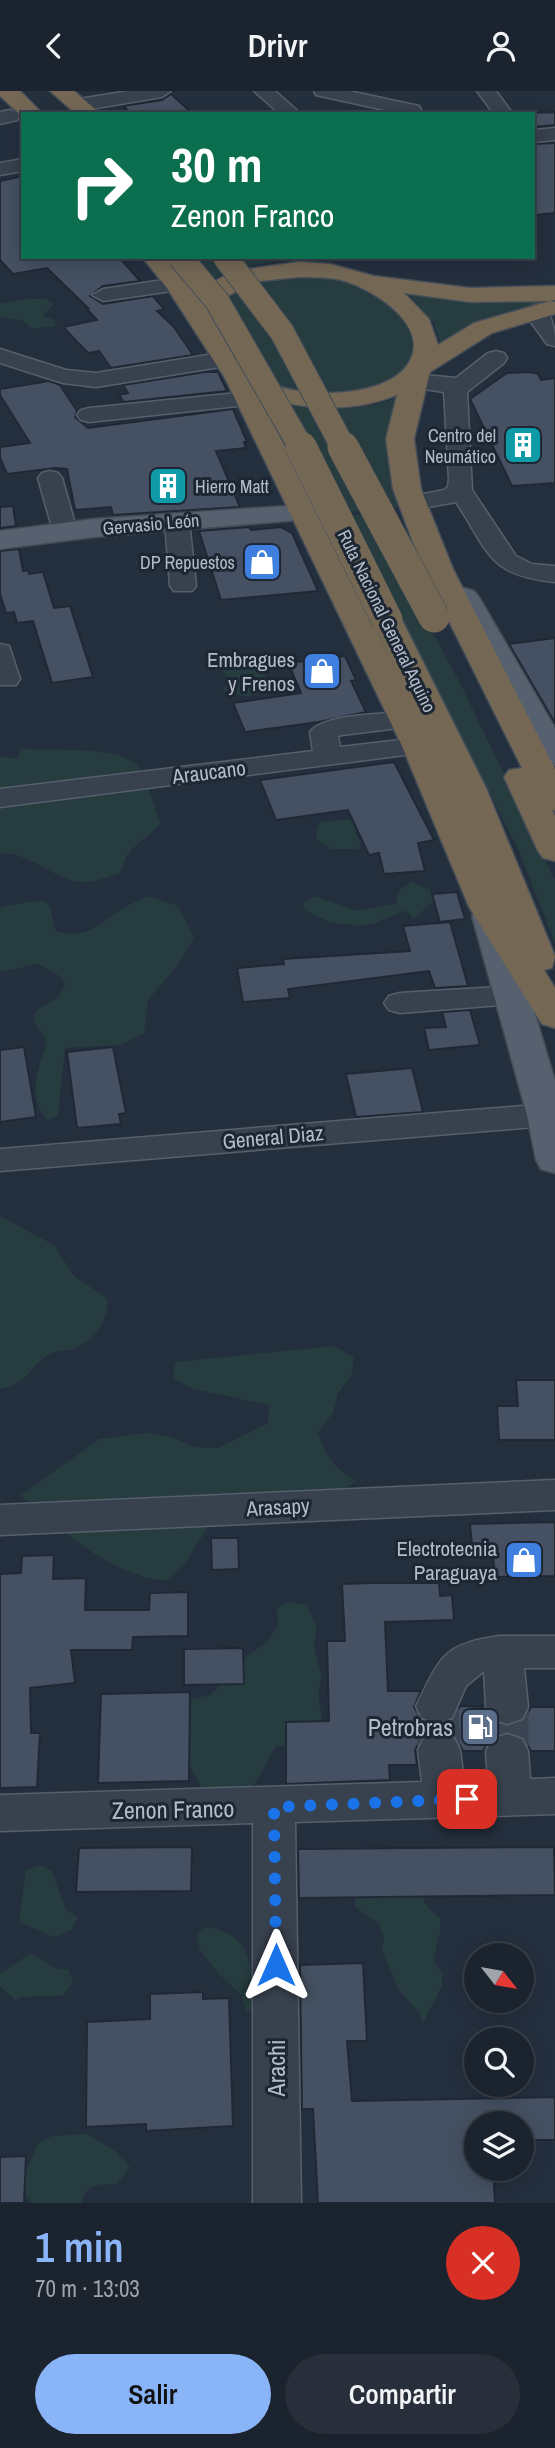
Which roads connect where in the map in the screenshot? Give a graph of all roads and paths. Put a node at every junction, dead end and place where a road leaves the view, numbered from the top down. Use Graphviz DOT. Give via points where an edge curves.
graph roads {
  1 [pos="8,91"];
  2 [pos="40,91"];
  3 [pos="61,91"];
  4 [pos="162,91"];
  5 [pos="263,91"];
  6 [pos="323,91"];
  7 [pos="486,91"];
  8 [pos="412,110"];
  9 [pos="79,111"];
  10 [pos="289,112"];
  11 [pos="502,112"];
  12 [pos="13,117"];
  13 [pos="555,134"];
  14 [pos="535,136"];
  15 [pos="21,165"];
  16 [pos="0,169"];
  17 [pos="21,174"];
  18 [pos="0,177"];
  19 [pos="156,259"];
  20 [pos="182,259"];
  21 [pos="227,259"];
  22 [pos="303,259"];
  23 [pos="350,275"];
  24 [pos="177,284"];
  25 [pos="555,293"];
  26 [pos="103,295"];
  27 [pos="545,309"];
  28 [pos="201,319"];
  29 [pos="555,339"];
  30 [pos="1,346"];
  31 [pos="496,358"];
  32 [pos="416,375"];
  33 [pos="237,379"];
  34 [pos="455,390"];
  35 [pos="89,415"];
  36 [pos="50,478"];
  37 [pos="460,490"];
  38 [pos="415,509"];
  39 [pos="302,513"];
  40 [pos="177,521"];
  41 [pos="65,531"];
  42 [pos="0,540"];
  43 [pos="555,574"];
  44 [pos="183,586"];
  45 [pos="0,652"];
  46 [pos="7,679"];
  47 [pos="412,733"];
  48 [pos="555,756"];
  49 [pos="0,797"];
  50 [pos="555,801"];
  51 [pos="555,851"];
  52 [pos="486,907"];
  53 [pos="514,996"];
  54 [pos="400,1003"];
  55 [pos="555,1006"];
  56 [pos="555,1016"];
  57 [pos="546,1115"];
  58 [pos="0,1160"];
  59 [pos="555,1160"];
  60 [pos="555,1495"];
  61 [pos="0,1520"];
  62 [pos="503,1652"];
  63 [pos="555,1652"];
  64 [pos="437,1706"];
  65 [pos="507,1707"];
  66 [pos="439,1751"];
  67 [pos="507,1751"];
  68 [pos="555,1796"];
  69 [pos="510,1798"];
  70 [pos="445,1800"];
  71 [pos="274,1807"];
  72 [pos="0,1813"];
  73 [pos="278,2203"];
  1 -- 12 [label="highway"];
  2 -- 9 [label="highway"];
  3 -- 9 [label="highway"];
  4 -- 9 [label="street"];
  5 -- 10 [label="street"];
  6 -- 8 [label="street"];
  7 -- 11 [label="street"];
  13 -- 14 [label="street"];
  15 -- 16 [label="street"];
  17 -- 18 [label="street"];
  19 -- 24 [label="highway"];
  20 -- 55 [label="highway, Ruta Nacional General Aquino, bridge" via="217,301 286,416 470,788"];
  21 -- 51 [label="highway, Ruta Nacional General Aquino, bridge" via="282,332"];
  22 -- 23 [label="highway"];
  23 -- 25 [label="highway" via="443,293"];
  23 -- 28 [label="highway" via="287,270 237,278 206,298"];
  23 -- 32 [label="highway" via="395,297 415,317 426,336 427,349"];
  24 -- 26 [label="street"];
  24 -- 28 [label="highway"];
  27 -- 29 [label="street"];
  27 -- 32 [label="highway" via="483,328"];
  28 -- 33 [label="highway"];
  30 -- 33 [label="street" via="63,376"];
  31 -- 34 [label="street"];
  32 -- 33 [label="highway" via="371,396 327,401 263,391"];
  32 -- 34 [label="street" via="448,383"];
  32 -- 38 [label="highway" via="401,439 402,464"];
  33 -- 35 [label="street"];
  33 -- 39 [label="highway, Ruta Nacional General Aquino"];
  34 -- 37 [label="street"];
  36 -- 41 [label="street"];
  37 -- 38 [label="street"];
  37 -- 43 [label="street" via="507,561 526,571"];
  38 -- 48 [label="main road"];
  38 -- 50 [label="highway" via="438,569"];
  39 -- 40 [label="main road, Gervasio León"];
  39 -- 47 [label="highway, Ruta Nacional General Aquino"];
  40 -- 41 [label="main road, Gervasio León"];
  40 -- 44 [label="street"];
  41 -- 42 [label="main road, Gervasio León"];
  45 -- 46 [label="street"];
  47 -- 49 [label="street, Araucano" via="328,757"];
  47 -- 52 [label="highway, Ruta Nacional General Aquino"];
  52 -- 53 [label="main road"];
  52 -- 56 [label="highway, Ruta Nacional General Aquino"];
  53 -- 54 [label="street"];
  53 -- 57 [label="main road"];
  57 -- 58 [label="street, General Diaz"];
  57 -- 59 [label="main road"];
  60 -- 61 [label="street, Arasapy"];
  62 -- 63 [label="street"];
  62 -- 64 [label="street" via="469,1658 451,1674"];
  62 -- 65 [label="street"];
  66 -- 70 [label="street"];
  67 -- 69 [label="street"];
  68 -- 69 [label="street, Zenon Franco"];
  69 -- 70 [label="street, Zenon Franco"];
  70 -- 71 [label="street, Zenon Franco"];
  71 -- 72 [label="street, Zenon Franco"];
  71 -- 73 [label="street, Arachi"];
}
